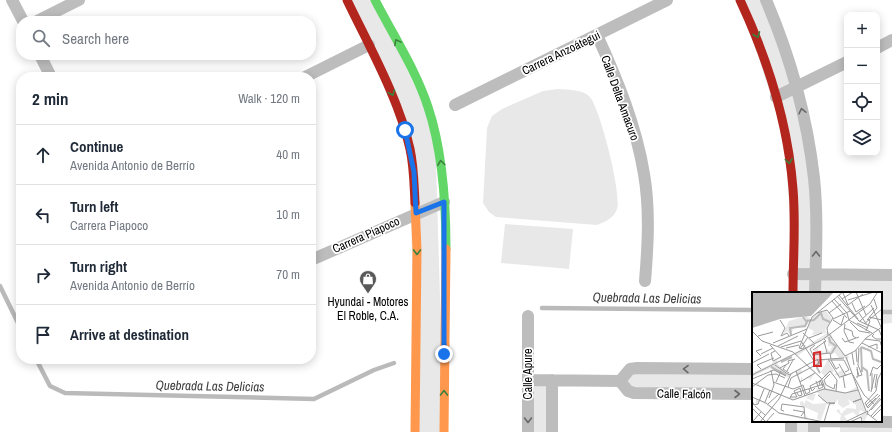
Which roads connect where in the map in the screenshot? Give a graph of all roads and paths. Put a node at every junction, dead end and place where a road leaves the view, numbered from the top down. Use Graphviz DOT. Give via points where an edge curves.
graph roads {
  1 [pos="12,0"];
  2 [pos="79,0"];
  3 [pos="347,0"];
  4 [pos="375,0"];
  5 [pos="667,0"];
  6 [pos="740,0"];
  7 [pos="766,0"];
  8 [pos="20,16"];
  9 [pos="47,16"];
  10 [pos="597,35"];
  11 [pos="892,40"];
  12 [pos="369,45"];
  13 [pos="880,46"];
  14 [pos="42,60"];
  15 [pos="844,63"];
  16 [pos="48,72"];
  17 [pos="315,72"];
  18 [pos="796,87"];
  19 [pos="776,97"];
  20 [pos="455,105"];
  21 [pos="444,202"];
  22 [pos="416,213"];
  23 [pos="316,258"];
  24 [pos="793,274"];
  25 [pos="816,274"];
  26 [pos="892,275"];
  27 [pos="645,281"];
  28 [pos="793,292"];
  29 [pos="815,292"];
  30 [pos="528,316"];
  31 [pos="752,369"];
  32 [pos="528,380"];
  33 [pos="552,380"];
  34 [pos="620,381"];
  35 [pos="752,394"];
  36 [pos="882,422"];
  37 [pos="892,422"];
  38 [pos="415,432"];
  39 [pos="444,432"];
  40 [pos="528,432"];
  41 [pos="552,432"];
  1 -- 8 [label="street"];
  2 -- 9 [label="street"];
  3 -- 12 [label="street"];
  21 -- 4 [label="street, one-way" via="440,150 428,106"];
  5 -- 10 [label="street, Carrera Anzoátegui"];
  6 -- 19 [label="street, one-way" via="761,47"];
  7 -- 18 [label="street" via="784,46"];
  10 -- 20 [label="street, Carrera Anzoátegui"];
  10 -- 27 [label="street, Calle Delta Amacuro" via="629,115 644,173 648,223"];
  11 -- 13 [label="street"];
  12 -- 17 [label="street"];
  12 -- 22 [label="street, one-way" via="405,130 414,172"];
  14 -- 16 [label="street"];
  15 -- 18 [label="street"];
  18 -- 19 [label="street"];
  25 -- 18 [label="street, one-way" via="814,178"];
  19 -- 24 [label="street, one-way" via="785,135 792,188"];
  21 -- 22 [label="street, Carrera Piapoco"];
  39 -- 21 [label="street, one-way"];
  22 -- 23 [label="street, Carrera Piapoco"];
  22 -- 38 [label="street, one-way"];
  24 -- 25 [label="street"];
  24 -- 28 [label="street"];
  25 -- 26 [label="street"];
  25 -- 29 [label="street"];
  30 -- 32 [label="street, Calle Apure"];
  31 -- 34 [label="street, one-way" via="637,368 630,369"];
  32 -- 33 [label="street"];
  32 -- 40 [label="street, Calle Apure, one-way"];
  33 -- 34 [label="street"];
  33 -- 41 [label="street, Calle Apure"];
  34 -- 35 [label="street, Calle Falcón, one-way" via="628,391 634,393"];
  36 -- 37 [label="street"];
}
